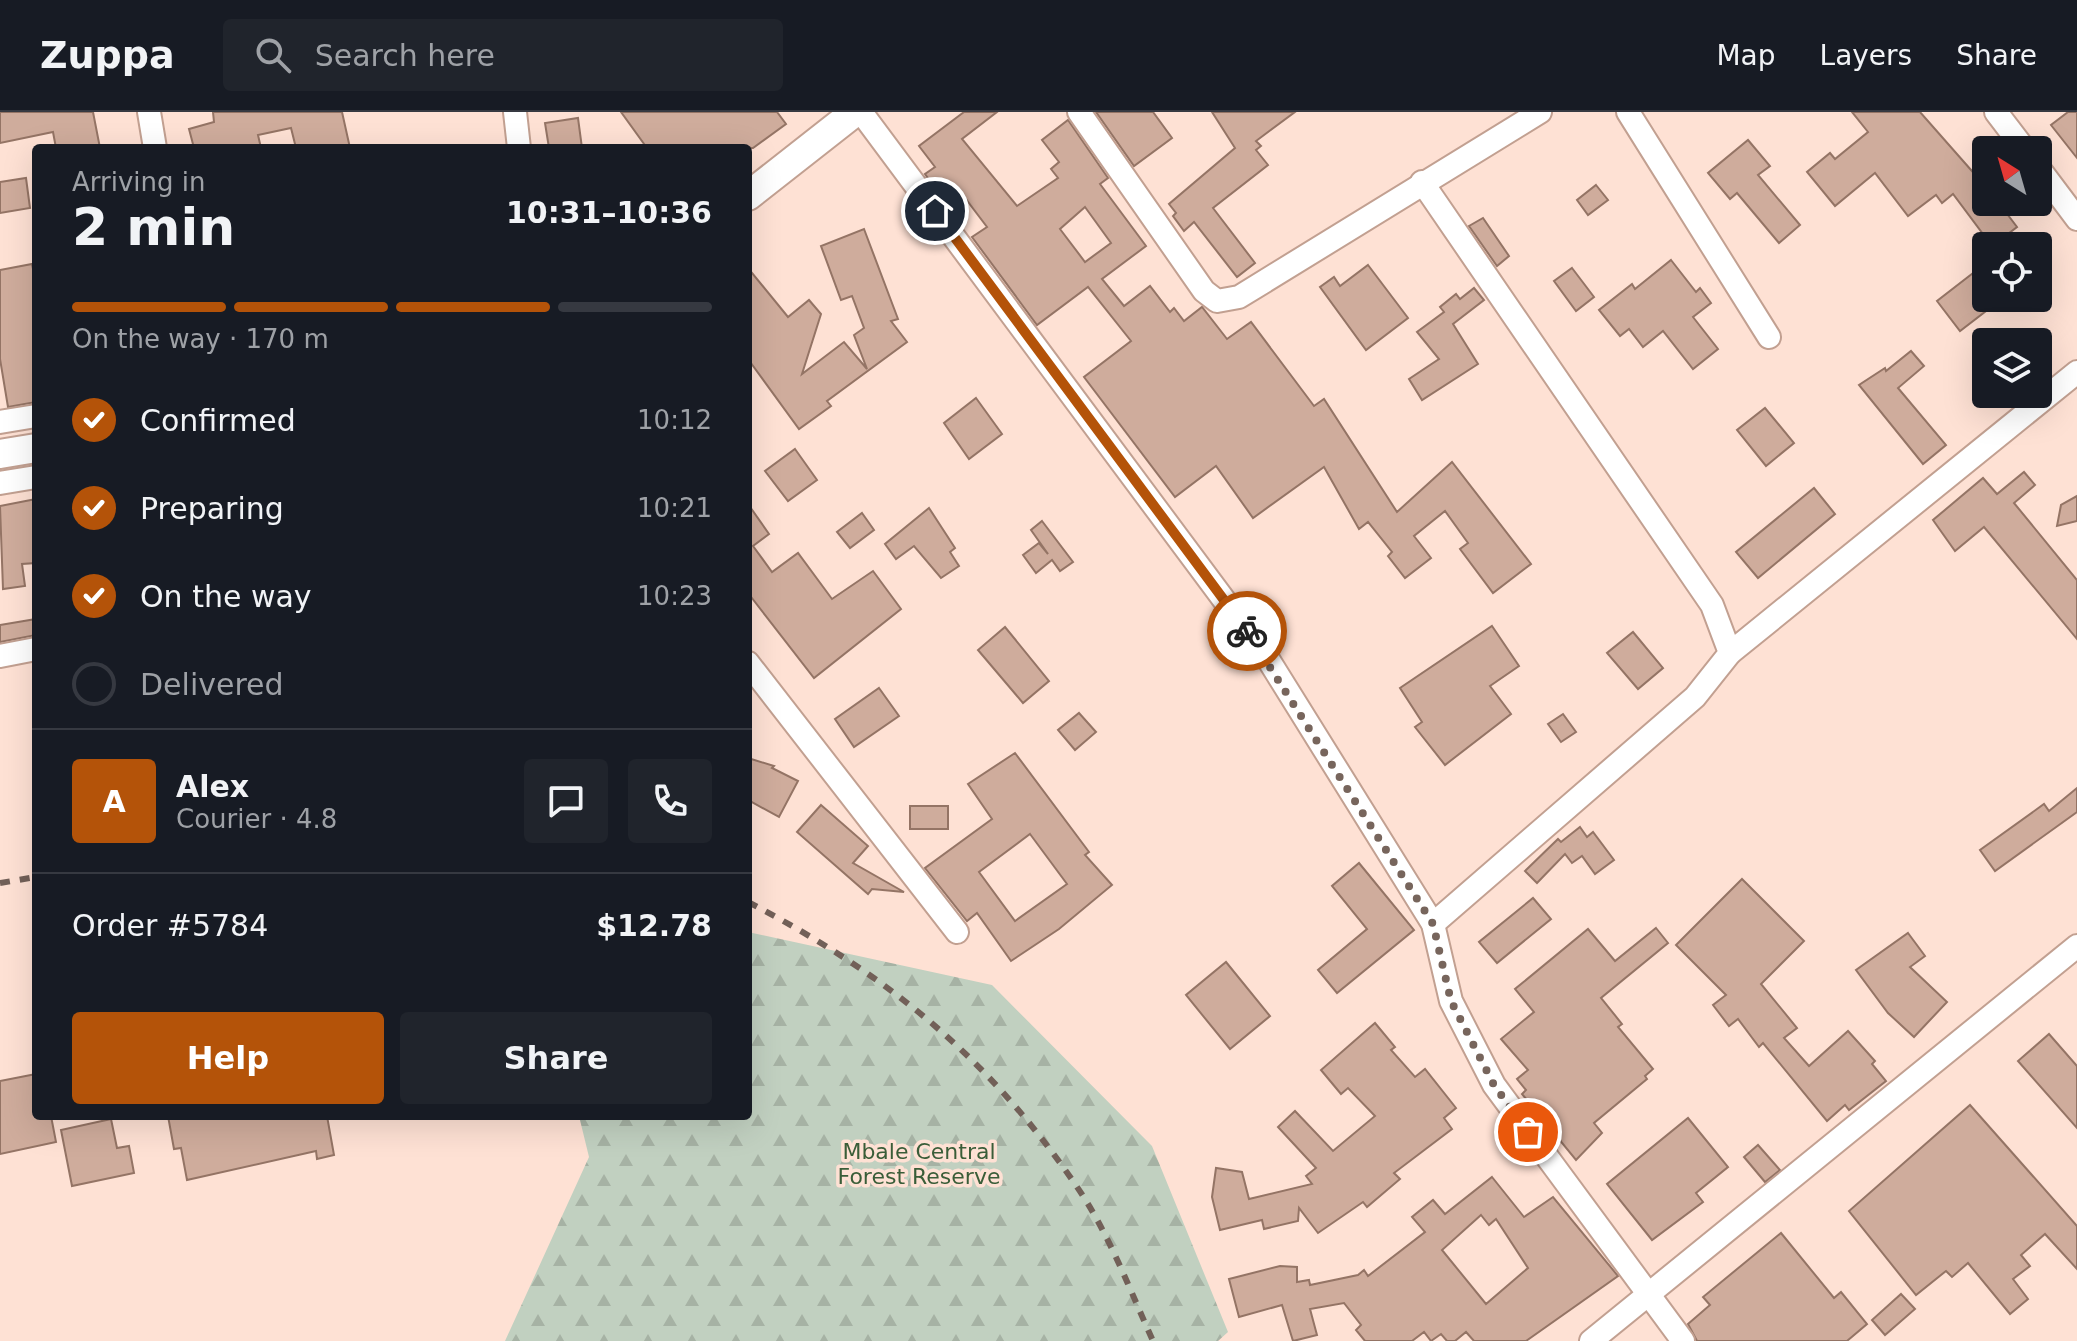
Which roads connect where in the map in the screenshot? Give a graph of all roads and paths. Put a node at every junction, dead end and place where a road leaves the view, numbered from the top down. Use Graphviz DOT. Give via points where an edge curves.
graph roads {
  1 [pos="149,112"];
  2 [pos="515,112"];
  3 [pos="858,112"];
  4 [pos="1079,112"];
  5 [pos="1540,112"];
  6 [pos="1628,112"];
  7 [pos="1996,112"];
  8 [pos="2014,136"];
  9 [pos="154,144"];
  10 [pos="519,144"];
  11 [pos="1422,182"];
  12 [pos="2052,186"];
  13 [pos="752,193"];
  14 [pos="2077,219"];
  15 [pos="1769,337"];
  16 [pos="2077,372"];
  17 [pos="32,417"];
  18 [pos="0,422"];
  19 [pos="32,449"];
  20 [pos="0,454"];
  21 [pos="32,478"];
  22 [pos="0,483"];
  23 [pos="32,650"];
  24 [pos="1730,653"];
  25 [pos="0,656"];
  26 [pos="752,668"];
  27 [pos="1433,924"];
  28 [pos="957,932"];
  29 [pos="2077,946"];
  30 [pos="1648,1294"];
  31 [pos="1591,1341"];
  32 [pos="1683,1341"];
  1 -- 9 [label="street"];
  2 -- 10 [label="street"];
  3 -- 13 [label="main road"];
  3 -- 27 [label="street" via="1268,659"];
  4 -- 11 [label="street" via="1204,291 1217,301 1239,297"];
  5 -- 11 [label="street"];
  6 -- 15 [label="street"];
  7 -- 8 [label="street"];
  11 -- 24 [label="street" via="1712,605"];
  12 -- 14 [label="street"];
  16 -- 24 [label="street"];
  17 -- 18 [label="street"];
  19 -- 20 [label="main road"];
  21 -- 22 [label="street"];
  23 -- 25 [label="street"];
  24 -- 27 [label="street" via="1695,697"];
  26 -- 28 [label="street"];
  27 -- 30 [label="street" via="1451,1001 1494,1085"];
  29 -- 30 [label="street"];
  30 -- 31 [label="street"];
  30 -- 32 [label="street"];
}
